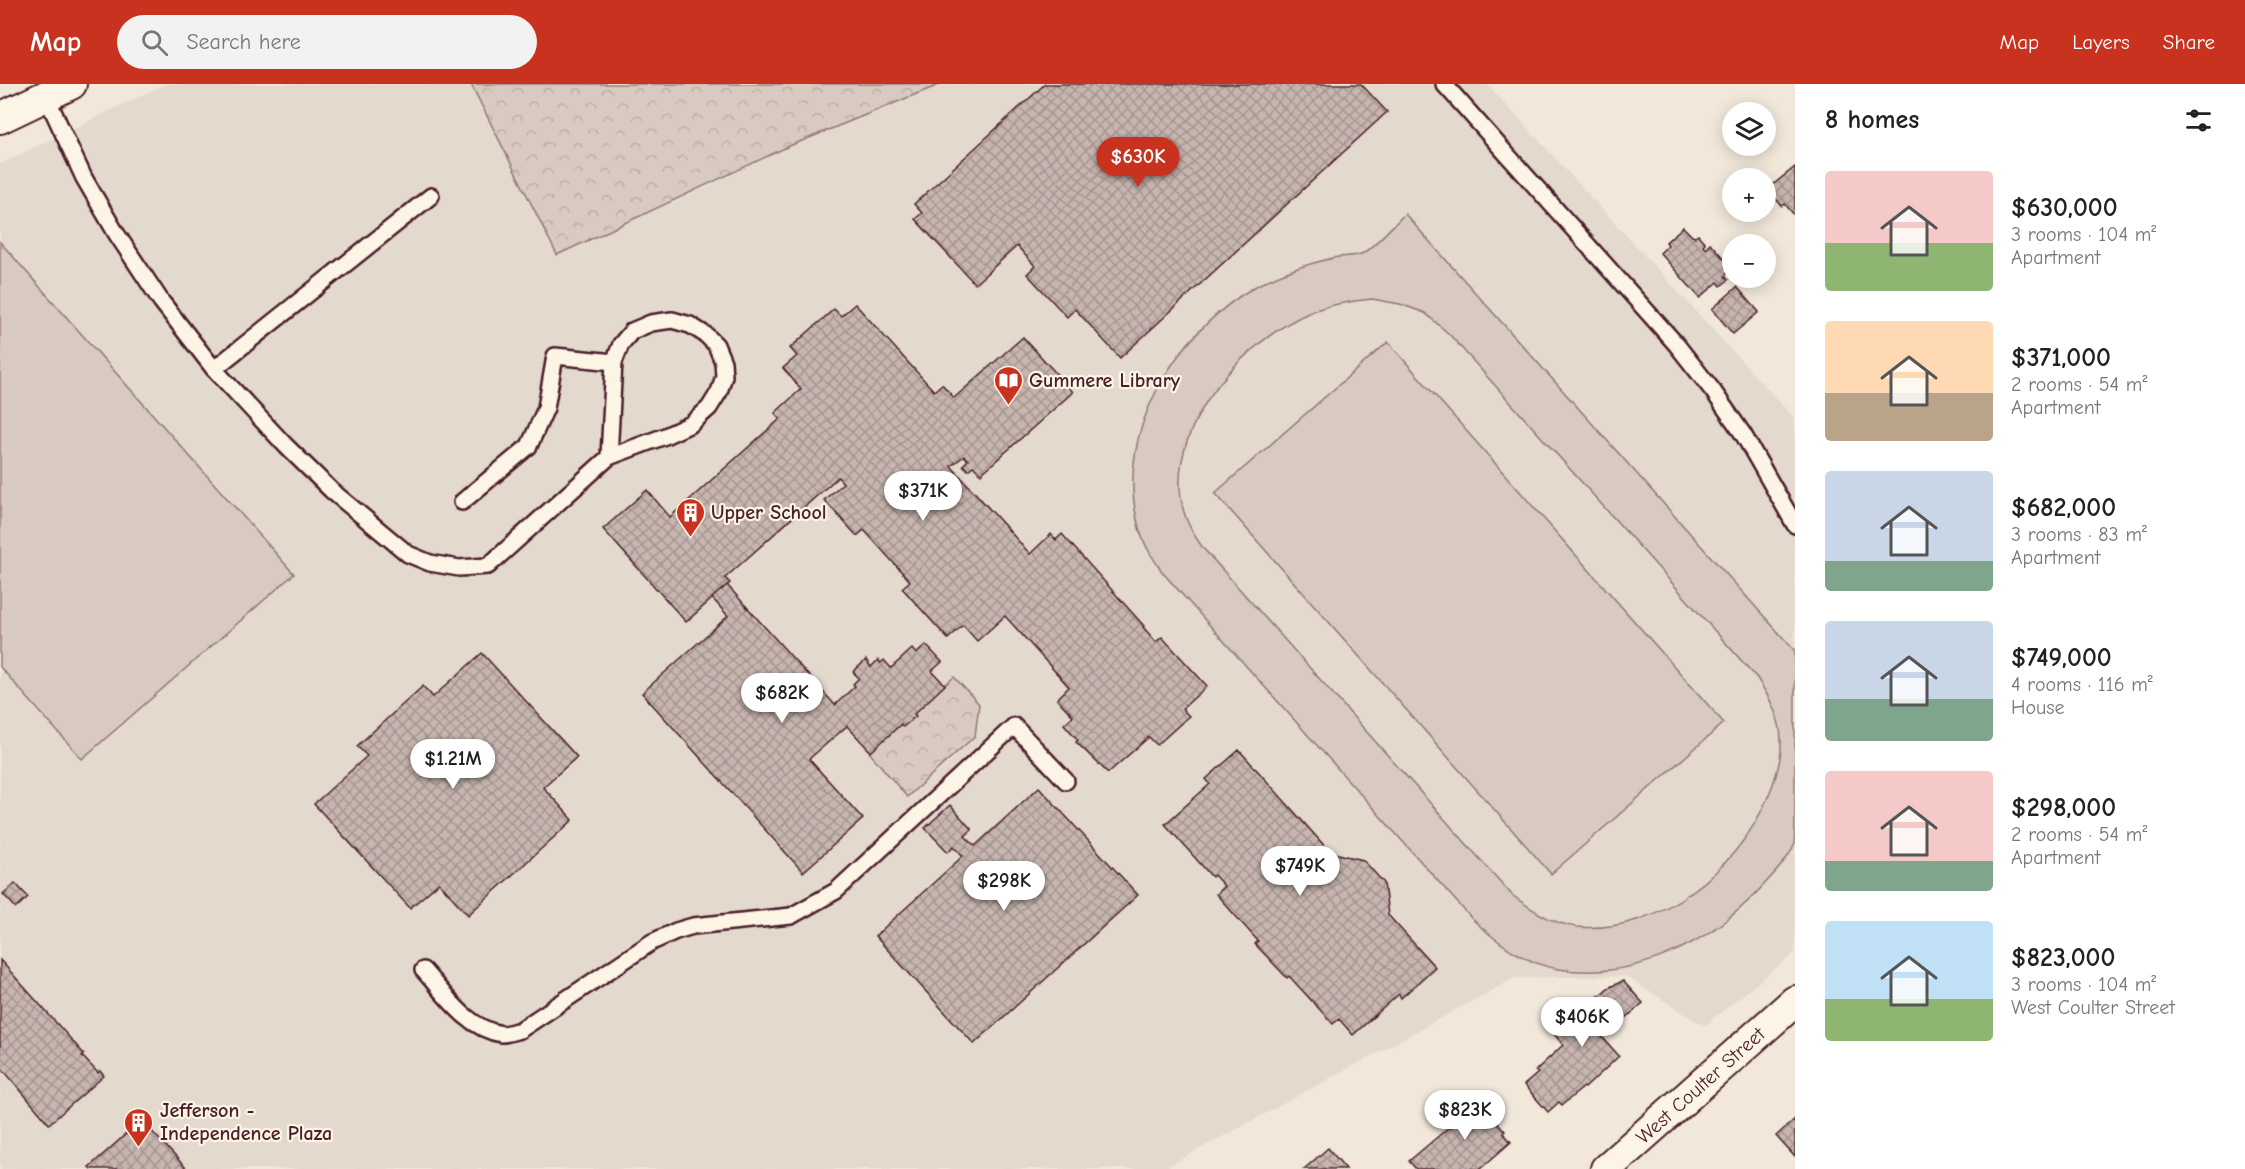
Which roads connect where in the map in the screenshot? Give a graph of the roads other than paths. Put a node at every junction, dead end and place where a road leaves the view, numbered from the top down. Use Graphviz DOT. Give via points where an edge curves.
graph roads {
  1 [pos="1444,84"];
  2 [pos="58,90"];
  3 [pos="0,118"];
  4 [pos="431,196"];
  5 [pos="614,362"];
  6 [pos="214,369"];
  7 [pos="609,457"];
  8 [pos="462,502"];
  9 [pos="1795,525"];
  10 [pos="1066,781"];
  11 [pos="423,970"];
  12 [pos="1795,1001"];
  13 [pos="1606,1169"];
  1 -- 9 [label="lane" via="1683,353 1743,434"];
  2 -- 3 [label="street"];
  2 -- 6 [label="lane" via="84,178 161,301"];
  4 -- 6 [label="lane"];
  5 -- 7 [label="lane"];
  5 -- 7 [label="lane" via="632,331 672,320 690,325 716,345 724,376 720,392 709,408 691,424"];
  5 -- 8 [label="lane" via="555,356 546,408 529,446"];
  6 -- 7 [label="lane" via="332,491 408,554 430,563 459,568 488,566"];
  10 -- 11 [label="lane" via="1014,726 836,891 791,916 676,931 634,953 520,1030 504,1034 484,1029 465,1017"];
  12 -- 13 [label="street, West Coulter Street"];
}
